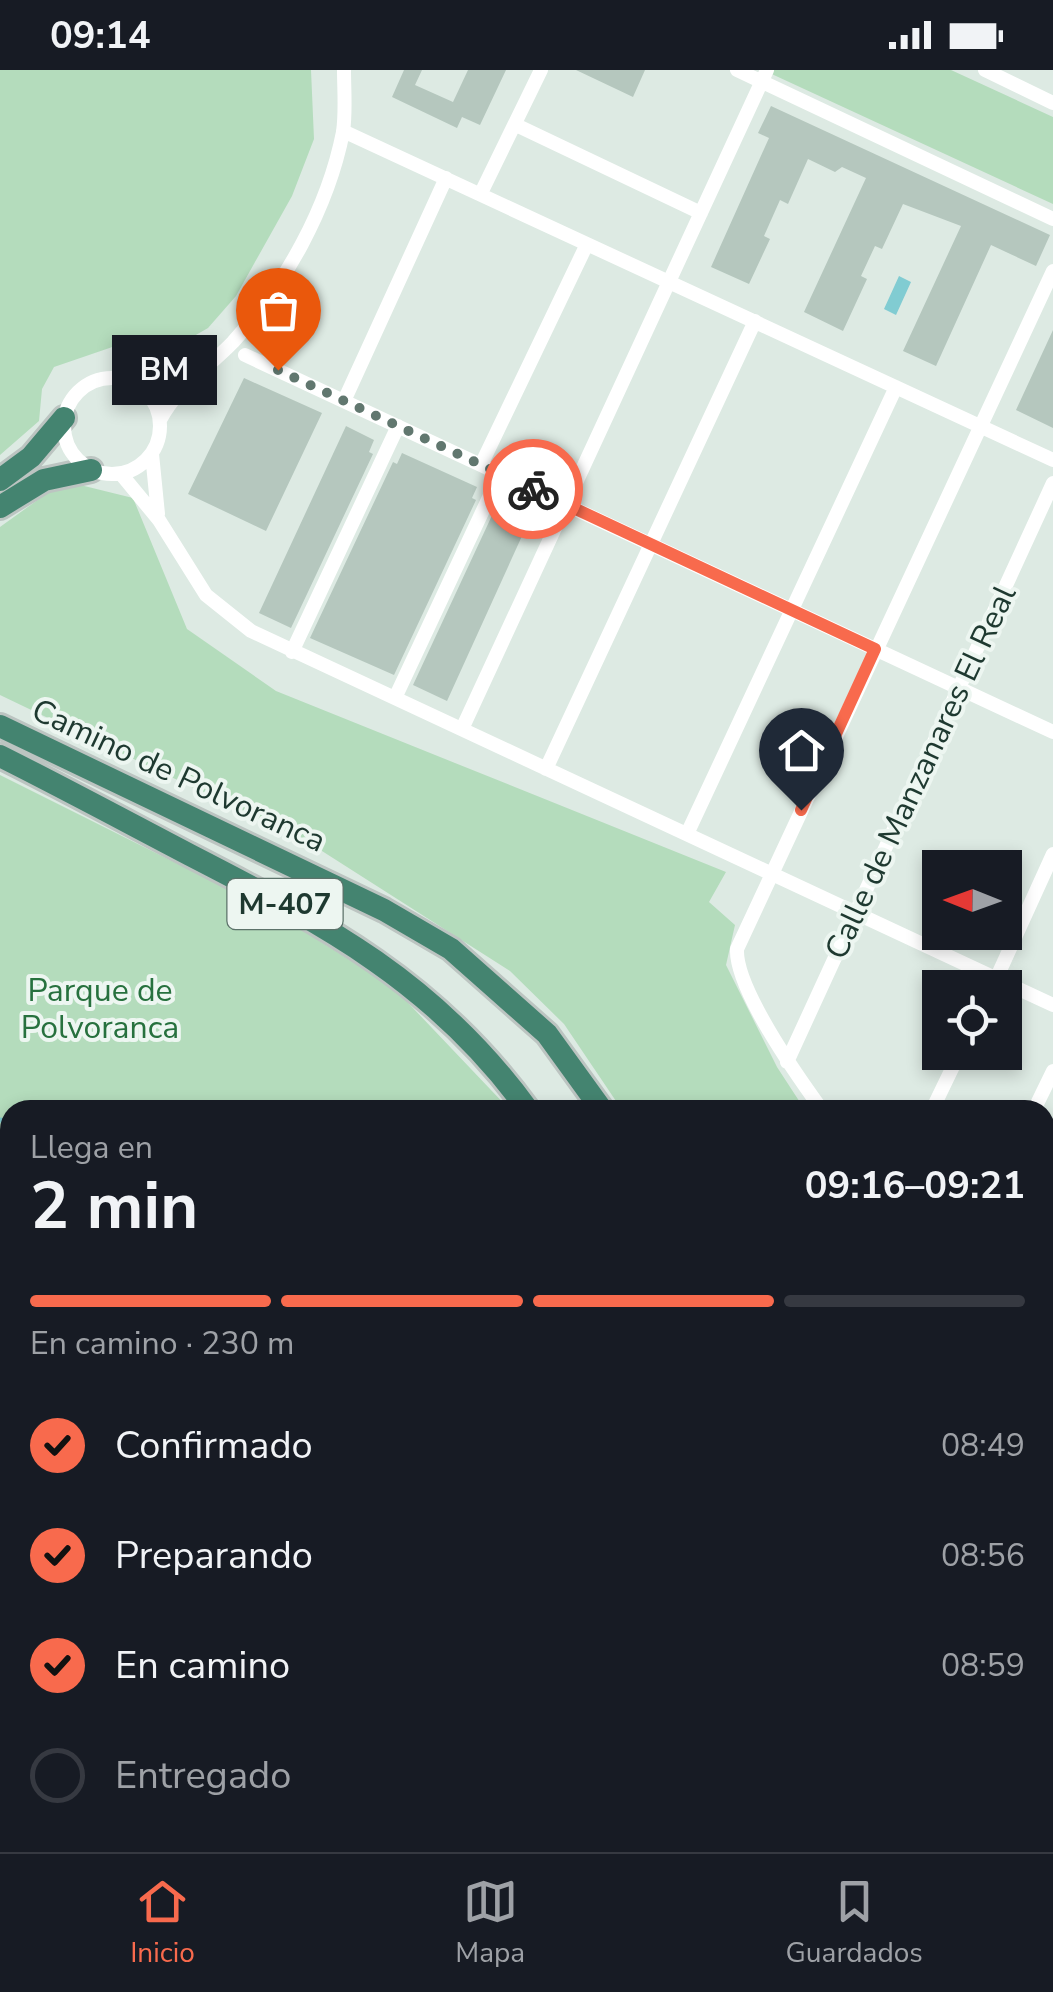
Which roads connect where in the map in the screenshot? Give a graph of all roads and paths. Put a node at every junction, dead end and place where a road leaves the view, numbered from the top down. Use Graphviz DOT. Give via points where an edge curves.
graph roads {
  1 [pos="344,70"];
  2 [pos="541,70"];
  3 [pos="736,70"];
  4 [pos="985,70"];
  5 [pos="765,76"];
  6 [pos="1053,103"];
  7 [pos="516,125"];
  8 [pos="343,131"];
  9 [pos="446,178"];
  10 [pos="481,194"];
  11 [pos="701,213"];
  12 [pos="1053,219"];
  13 [pos="587,244"];
  14 [pos="1053,271"];
  15 [pos="670,281"];
  16 [pos="754,321"];
  17 [pos="218,355"];
  18 [pos="245,355"];
  19 [pos="130,381"];
  20 [pos="896,387"];
  21 [pos="344,400"];
  22 [pos="64,418"];
  23 [pos="160,420"];
  24 [pos="398,426"];
  25 [pos="981,426"];
  26 [pos="152,454"];
  27 [pos="1053,460"];
  28 [pos="482,465"];
  29 [pos="91,470"];
  30 [pos="121,474"];
  31 [pos="500,474"];
  32 [pos="0,480"];
  33 [pos="1053,482"];
  34 [pos="565,504"];
  35 [pos="0,507"];
  36 [pos="159,520"];
  37 [pos="651,544"];
  38 [pos="793,611"];
  39 [pos="875,649"];
  40 [pos="292,652"];
  41 [pos="958,688"];
  42 [pos="395,698"];
  43 [pos="0,726"];
  44 [pos="462,730"];
  45 [pos="1053,732"];
  46 [pos="0,756"];
  47 [pos="546,769"];
  48 [pos="687,834"];
  49 [pos="1053,854"];
  50 [pos="771,874"];
  51 [pos="856,913"];
  52 [pos="968,970"];
  53 [pos="1000,970"];
  54 [pos="1022,993"];
  55 [pos="1053,1004"];
  56 [pos="787,1062"];
  57 [pos="951,1070"];
  58 [pos="1053,1071"];
  59 [pos="520,1100"];
  60 [pos="595,1100"];
  61 [pos="815,1100"];
  62 [pos="937,1100"];
  63 [pos="1039,1100"];
  1 -- 8 [label="street"];
  2 -- 7 [label="street"];
  3 -- 5 [label="street"];
  4 -- 6 [label="street"];
  5 -- 11 [label="street"];
  5 -- 12 [label="street"];
  7 -- 10 [label="street"];
  7 -- 11 [label="street"];
  8 -- 9 [label="street"];
  8 -- 17 [label="street" via="294,256 264,306"];
  9 -- 10 [label="street"];
  9 -- 21 [label="street"];
  10 -- 13 [label="street"];
  11 -- 15 [label="street"];
  13 -- 15 [label="street"];
  13 -- 28 [label="street"];
  14 -- 25 [label="street"];
  15 -- 16 [label="street"];
  15 -- 34 [label="street"];
  16 -- 20 [label="street"];
  16 -- 37 [label="street"];
  17 -- 19 [label="street" via="190,372"];
  17 -- 23 [label="street" via="171,398"];
  18 -- 21 [label="street"];
  19 -- 22 [label="street" via="88,384"];
  19 -- 23 [label="street" via="150,396"];
  20 -- 25 [label="street"];
  20 -- 38 [label="street"];
  21 -- 24 [label="street"];
  22 -- 29 [label="street" via="69,448"];
  22 -- 32 [label="highway"];
  23 -- 26 [label="street"];
  24 -- 28 [label="street"];
  24 -- 40 [label="street"];
  25 -- 27 [label="street"];
  25 -- 39 [label="street"];
  26 -- 30 [label="street"];
  26 -- 36 [label="street"];
  28 -- 31 [label="street"];
  29 -- 30 [label="street"];
  29 -- 35 [label="highway" via="44,480"];
  30 -- 36 [label="street"];
  31 -- 34 [label="street"];
  31 -- 42 [label="street"];
  33 -- 41 [label="street, Calle de Manzanares El Real"];
  34 -- 37 [label="street"];
  34 -- 44 [label="street"];
  36 -- 40 [label="street" via="206,595 250,631"];
  37 -- 38 [label="street"];
  37 -- 47 [label="street"];
  38 -- 39 [label="street"];
  38 -- 48 [label="street"];
  39 -- 41 [label="street"];
  39 -- 50 [label="street"];
  40 -- 42 [label="street"];
  41 -- 45 [label="street"];
  41 -- 51 [label="street, Calle de Manzanares El Real"];
  42 -- 44 [label="street"];
  43 -- 60 [label="highway, Camino de Polvoranca / M-407" via="452,949 547,1034"];
  44 -- 47 [label="street"];
  46 -- 59 [label="highway, Camino de Polvoranca / M-407" via="365,950 479,1046"];
  47 -- 48 [label="street"];
  48 -- 50 [label="street"];
  49 -- 53 [label="street"];
  50 -- 51 [label="street"];
  50 -- 56 [label="street" via="736,953"];
  51 -- 52 [label="street"];
  51 -- 56 [label="street, Calle de Manzanares El Real"];
  54 -- 55 [label="street"];
  56 -- 61 [label="street"];
  57 -- 62 [label="street"];
  58 -- 63 [label="street"];
}
